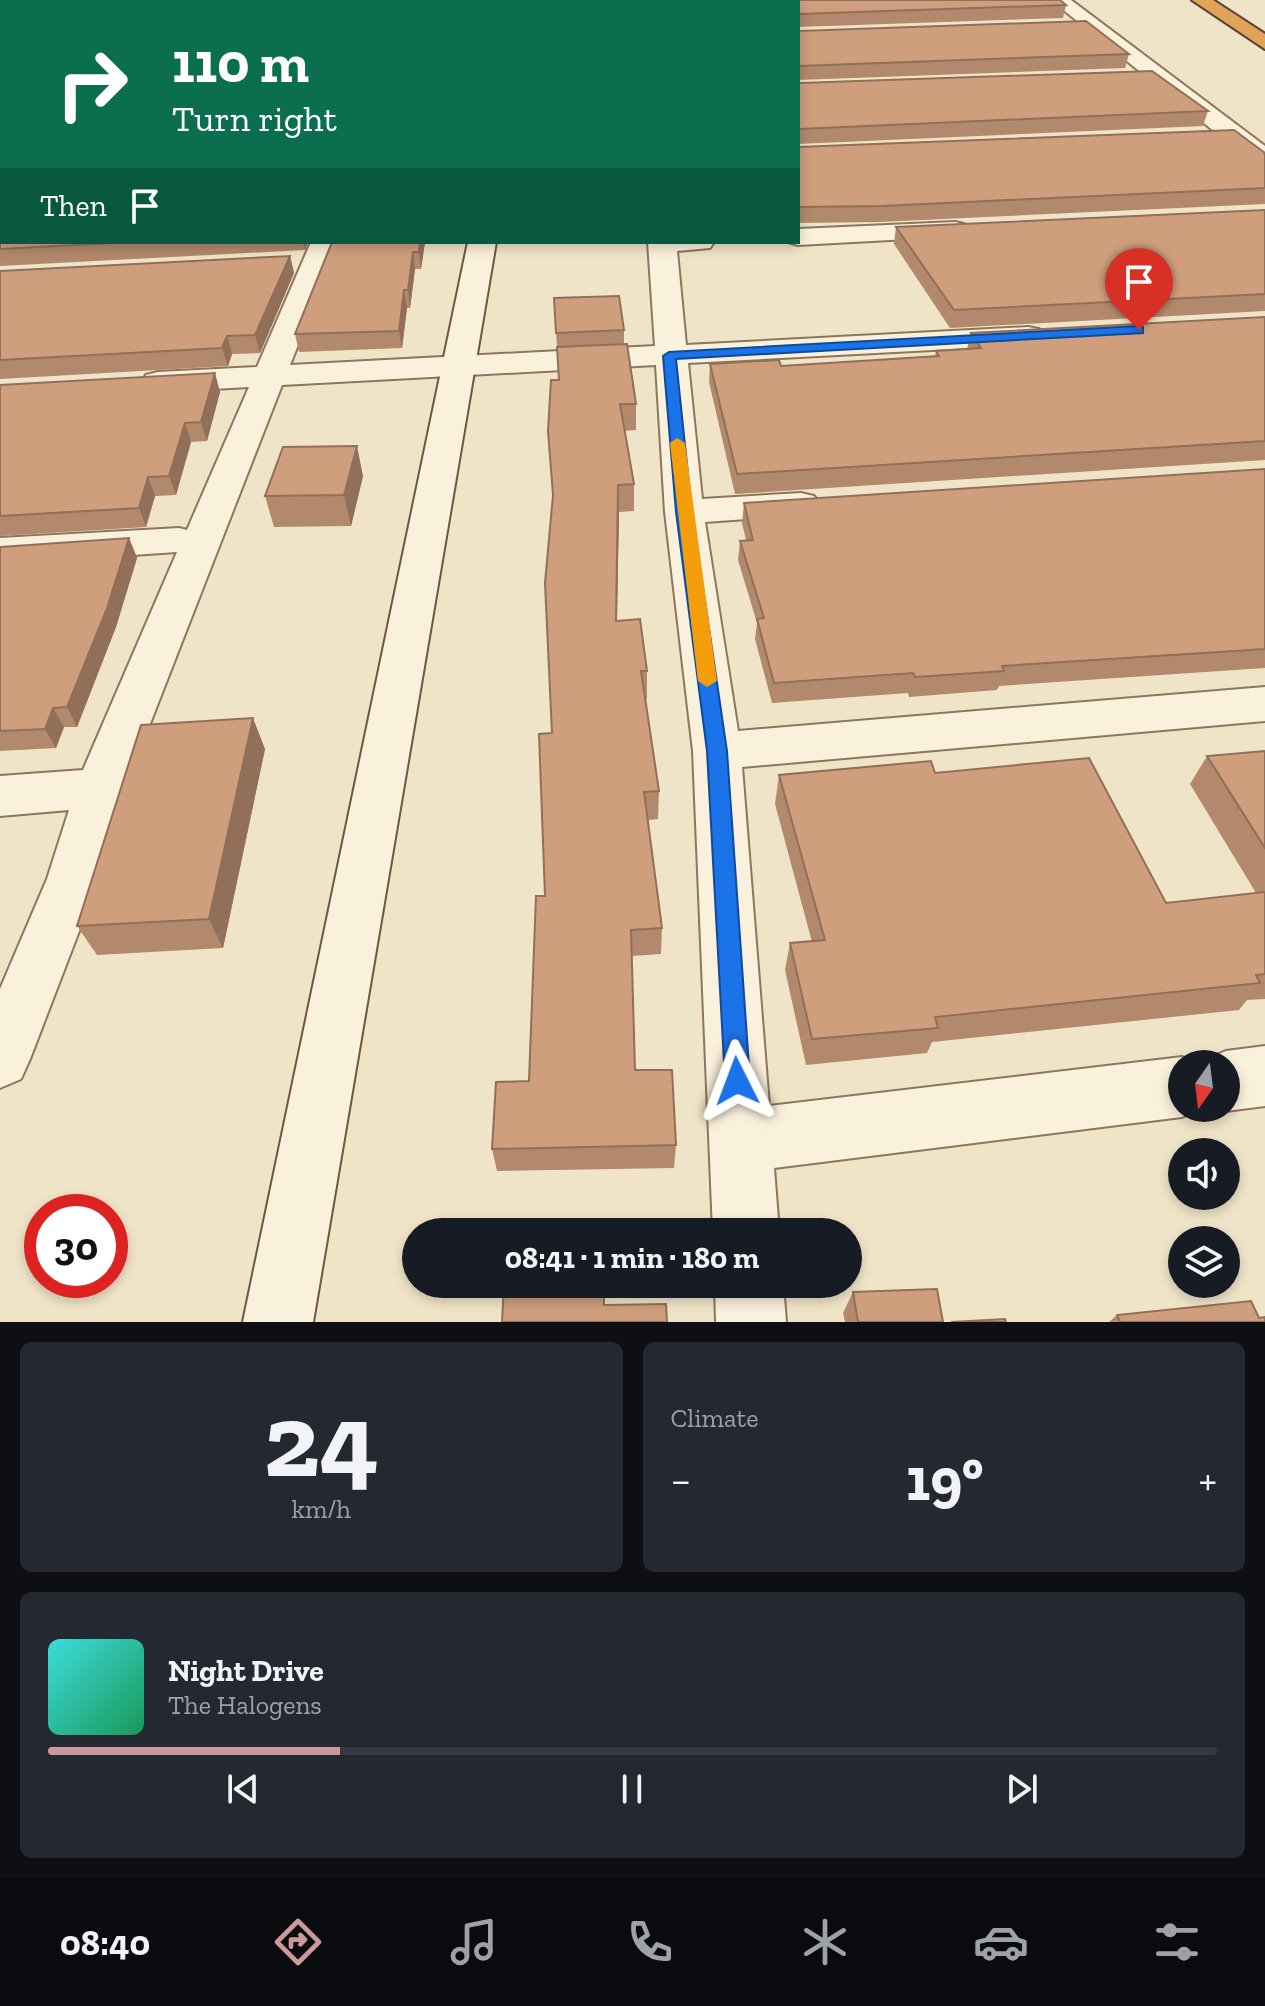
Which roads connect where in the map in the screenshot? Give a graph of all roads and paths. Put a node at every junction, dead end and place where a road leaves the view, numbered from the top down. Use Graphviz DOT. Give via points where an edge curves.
graph roads {
  1 [pos="1060,0"];
  2 [pos="1201,0"];
  3 [pos="1097,26"];
  4 [pos="1066,27"];
  5 [pos="1265,43"];
  6 [pos="1159,76"];
  7 [pos="1128,77"];
  8 [pos="1233,135"];
  9 [pos="1202,137"];
  10 [pos="1265,156"];
  11 [pos="985,228"];
  12 [pos="800,237"];
  13 [pos="482,244"];
  14 [pos="675,244"];
  15 [pos="309,255"];
  16 [pos="1060,334"];
  17 [pos="669,356"];
  18 [pos="456,368"];
  19 [pos="272,375"];
  20 [pos="121,384"];
  21 [pos="841,502"];
  22 [pos="684,512"];
  23 [pos="179,540"];
  24 [pos="0,551"];
  25 [pos="1265,704"];
  26 [pos="717,751"];
  27 [pos="100,788"];
  28 [pos="0,796"];
  29 [pos="0,1059"];
  30 [pos="1265,1076"];
  31 [pos="1240,1079"];
  32 [pos="1168,1089"];
  33 [pos="741,1141"];
  34 [pos="745,1218"];
  35 [pos="750,1298"];
  36 [pos="278,1322"];
  37 [pos="751,1322"];
  1 -- 3 [label="street"];
  2 -- 5 [label="highway"];
  3 -- 4 [label="street"];
  3 -- 6 [label="street"];
  6 -- 7 [label="street"];
  6 -- 8 [label="street"];
  8 -- 9 [label="street"];
  8 -- 10 [label="street"];
  11 -- 12 [label="street"];
  13 -- 18 [label="street"];
  14 -- 17 [label="street"];
  15 -- 19 [label="street"];
  16 -- 17 [label="street"];
  17 -- 18 [label="street"];
  17 -- 22 [label="street"];
  18 -- 19 [label="street"];
  18 -- 36 [label="street"];
  19 -- 20 [label="street"];
  19 -- 27 [label="street"];
  21 -- 22 [label="street"];
  22 -- 26 [label="street"];
  23 -- 24 [label="street"];
  25 -- 26 [label="street"];
  26 -- 33 [label="street"];
  27 -- 28 [label="street"];
  27 -- 29 [label="street" via="73,879"];
  30 -- 31 [label="street"];
  32 -- 33 [label="street"];
  33 -- 34 [label="street"];
  35 -- 37 [label="street"];
}
